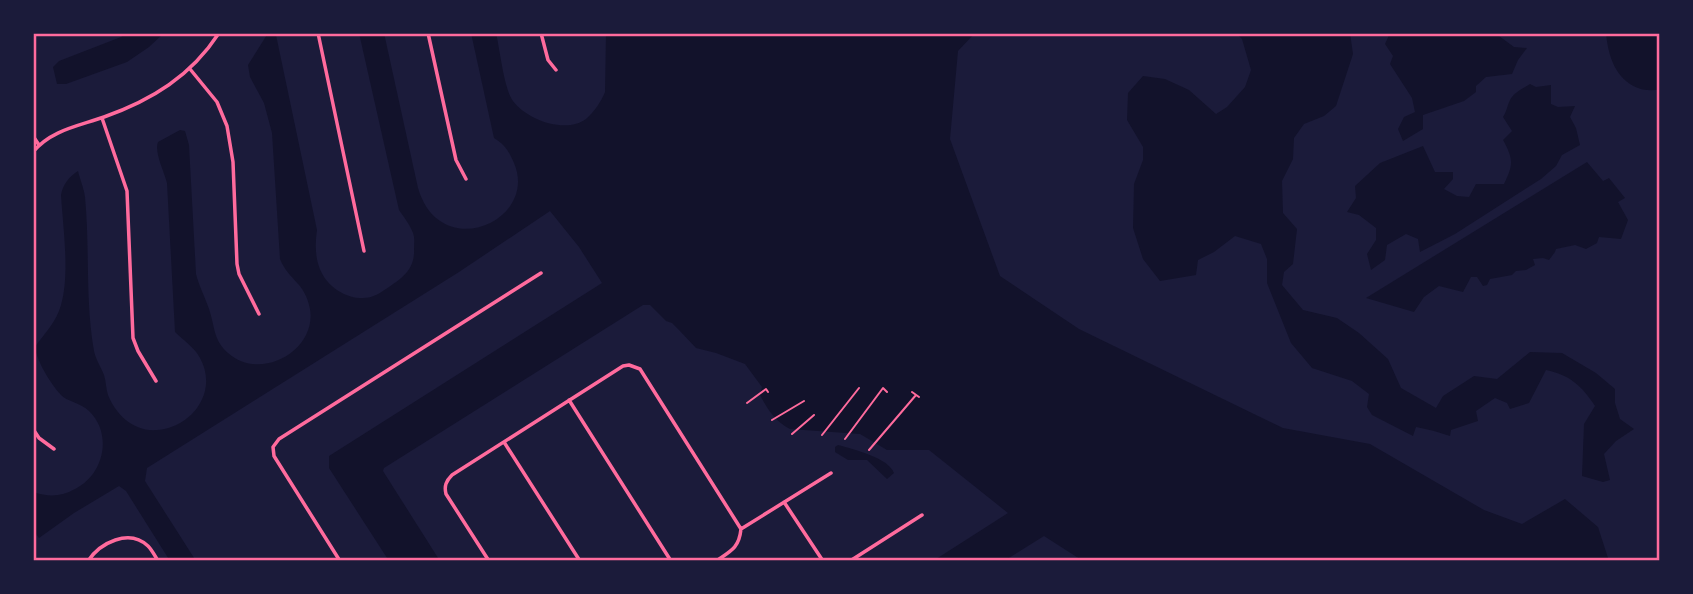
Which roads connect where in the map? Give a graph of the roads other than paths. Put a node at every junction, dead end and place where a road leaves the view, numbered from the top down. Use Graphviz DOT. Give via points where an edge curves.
graph roads {
  1 [pos="219,33"];
  2 [pos="318,33"];
  3 [pos="428,33"];
  4 [pos="541,33"];
  5 [pos="190,69"];
  6 [pos="556,70"];
  7 [pos="102,118"];
  8 [pos="33,136"];
  9 [pos="39,145"];
  10 [pos="33,152"];
  11 [pos="466,179"];
  12 [pos="364,251"];
  13 [pos="541,273"];
  14 [pos="259,314"];
  15 [pos="156,381"];
  16 [pos="569,400"];
  17 [pos="33,429"];
  18 [pos="505,442"];
  19 [pos="54,449"];
  20 [pos="831,473"];
  21 [pos="784,502"];
  22 [pos="922,515"];
  23 [pos="741,529"];
  24 [pos="723,559"];
  25 [pos="88,561"];
  26 [pos="158,561"];
  27 [pos="340,561"];
  28 [pos="489,561"];
  29 [pos="580,561"];
  30 [pos="671,561"];
  31 [pos="716,561"];
  32 [pos="823,561"];
  33 [pos="850,561"];
  1 -- 5 [label="street"];
  2 -- 12 [label="street"];
  3 -- 11 [label="street" via="456,160"];
  4 -- 6 [label="street" via="548,60"];
  5 -- 7 [label="street" via="153,96"];
  5 -- 14 [label="street" via="217,102 227,126 237,264"];
  7 -- 9 [label="street" via="57,133"];
  7 -- 15 [label="street" via="127,191 133,338"];
  8 -- 9 [label="street"];
  9 -- 10 [label="street"];
  13 -- 27 [label="street" via="273,447 274,456"];
  16 -- 18 [label="street"];
  16 -- 23 [label="street" via="622,366 640,369"];
  16 -- 30 [label="street"];
  17 -- 19 [label="street"];
  18 -- 28 [label="street" via="452,475 446,484 446,494"];
  18 -- 29 [label="street"];
  20 -- 21 [label="street"];
  21 -- 23 [label="street"];
  21 -- 32 [label="street"];
  22 -- 33 [label="street"];
  23 -- 24 [label="street" via="738,544"];
  24 -- 31 [label="street"];
  25 -- 26 [label="street" via="107,544 123,538 147,545"];
}
